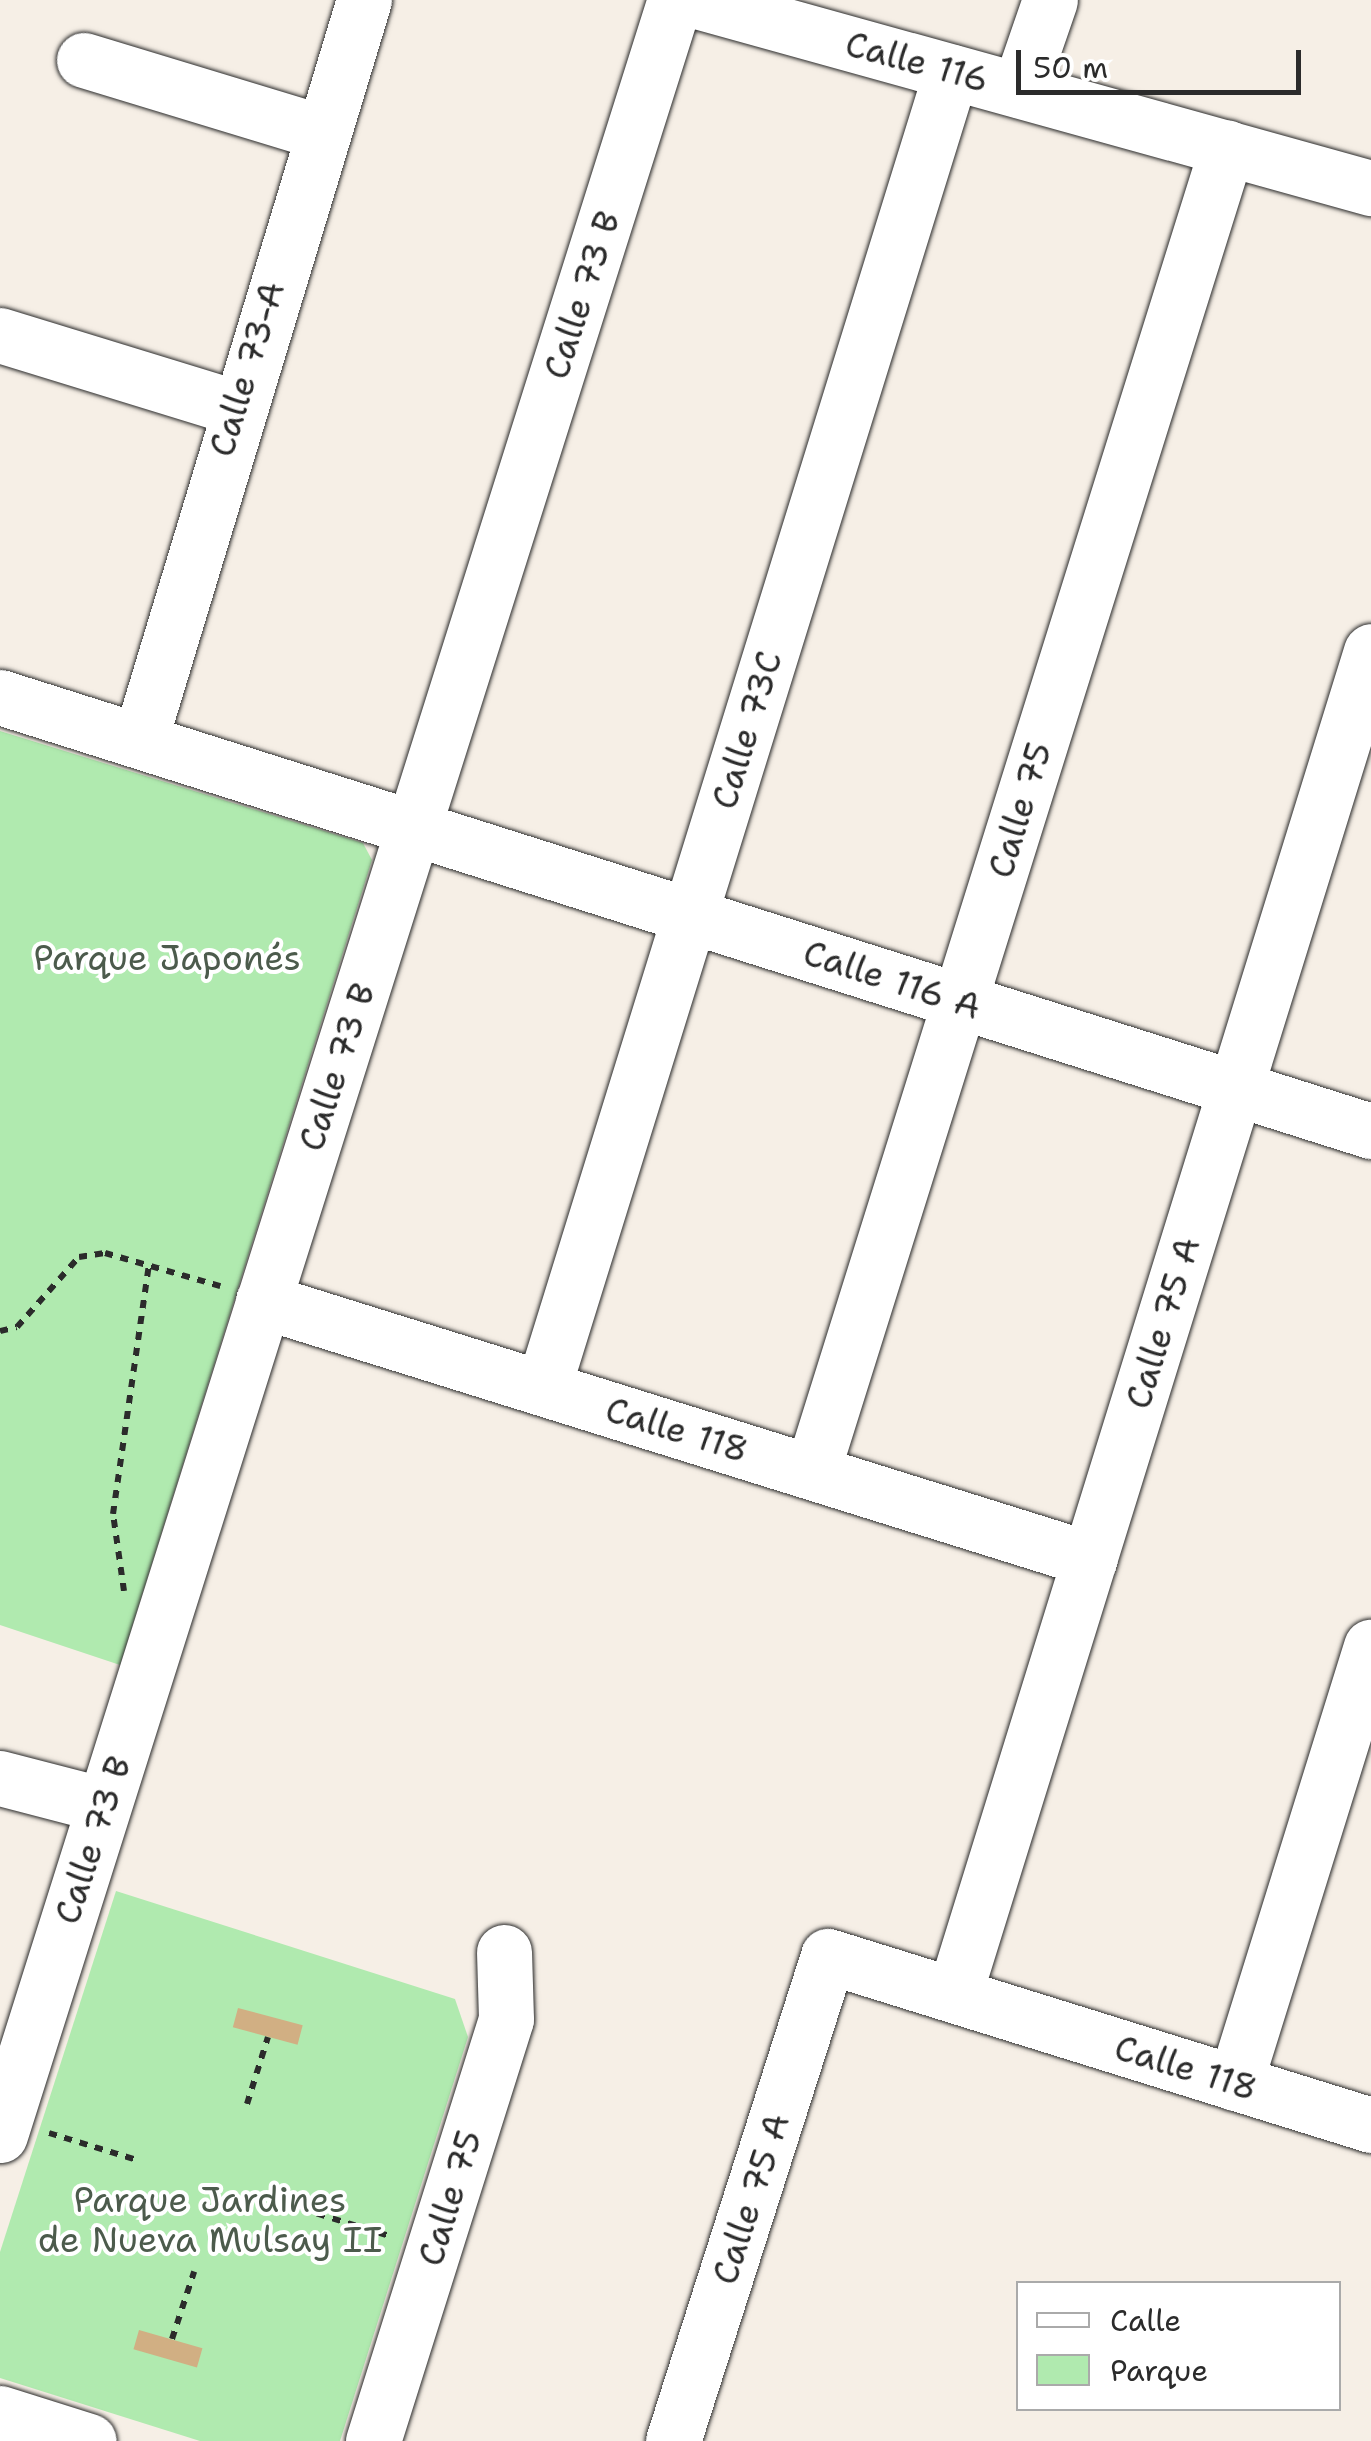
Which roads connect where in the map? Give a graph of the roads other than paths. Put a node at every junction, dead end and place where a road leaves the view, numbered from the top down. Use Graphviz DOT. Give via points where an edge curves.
graph roads {
  1 [pos="364,0"];
  2 [pos="675,0"];
  3 [pos="693,0"];
  4 [pos="1050,0"];
  5 [pos="84,60"];
  6 [pos="952,72"];
  7 [pos="1019,90"];
  8 [pos="321,132"];
  9 [pos="1227,148"];
  10 [pos="1371,188"];
  11 [pos="0,334"];
  12 [pos="234,407"];
  13 [pos="1371,651"];
  14 [pos="0,697"];
  15 [pos="140,740"];
  16 [pos="412,829"];
  17 [pos="690,916"];
  18 [pos="960,1002"];
  19 [pos="1236,1088"];
  20 [pos="1371,1131"];
  21 [pos="252,1296"];
  22 [pos="543,1388"];
  23 [pos="812,1472"];
  24 [pos="1090,1560"];
  25 [pos="1371,1647"];
  26 [pos="0,1778"];
  27 [pos="104,1805"];
  28 [pos="504,1952"];
  29 [pos="828,1956"];
  30 [pos="954,1995"];
  31 [pos="1235,2083"];
  32 [pos="1371,2126"];
  33 [pos="16,2131"];
  34 [pos="0,2413"];
  35 [pos="89,2441"];
  36 [pos="374,2441"];
  37 [pos="673,2441"];
  1 -- 8 [label="street, Calle 73-A"];
  2 -- 16 [label="street, Calle 73 B"];
  3 -- 6 [label="street, Calle 116"];
  4 -- 7 [label="street"];
  5 -- 8 [label="street"];
  6 -- 7 [label="street, Calle 116"];
  6 -- 17 [label="street, Calle 73C"];
  7 -- 9 [label="street, Calle 116"];
  8 -- 12 [label="street, Calle 73-A"];
  9 -- 10 [label="street, Calle 116"];
  9 -- 18 [label="street, Calle 75"];
  11 -- 12 [label="street"];
  12 -- 15 [label="street, Calle 73-A"];
  13 -- 19 [label="street, Calle 75 A"];
  14 -- 15 [label="street, Calle 116 A"];
  15 -- 16 [label="street, Calle 116 A"];
  16 -- 17 [label="street, Calle 116 A"];
  16 -- 21 [label="street, Calle 73 B"];
  17 -- 18 [label="street, Calle 116 A"];
  17 -- 22 [label="street, Calle 73C"];
  18 -- 19 [label="street, Calle 116 A"];
  18 -- 23 [label="street, Calle 75"];
  19 -- 20 [label="street, Calle 116 A"];
  19 -- 24 [label="street, Calle 75 A"];
  21 -- 22 [label="street, Calle 118"];
  21 -- 27 [label="street, Calle 73 B"];
  22 -- 23 [label="street, Calle 118"];
  23 -- 24 [label="street, Calle 118"];
  24 -- 30 [label="street, Calle 75 A"];
  25 -- 31 [label="street"];
  26 -- 27 [label="street"];
  27 -- 33 [label="street, Calle 73 B"];
  28 -- 36 [label="street, Calle 75" via="506,2019"];
  29 -- 30 [label="street, Calle 118"];
  29 -- 37 [label="street, Calle 75 A"];
  30 -- 31 [label="street, Calle 118"];
  31 -- 32 [label="street, Calle 118"];
  34 -- 35 [label="street"];
}
